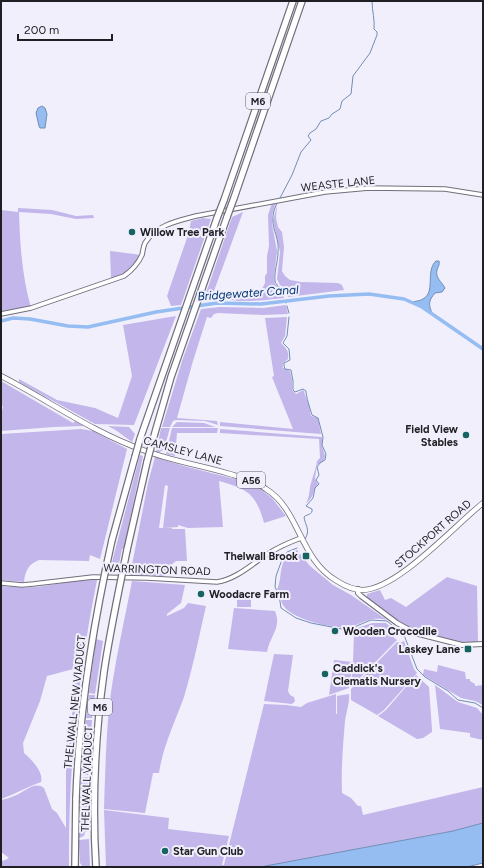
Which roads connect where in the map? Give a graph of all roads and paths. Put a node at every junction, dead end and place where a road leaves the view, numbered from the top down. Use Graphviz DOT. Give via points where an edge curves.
graph roads {
  1 [pos="293,1"];
  2 [pos="302,1"];
  3 [pos="483,195"];
  4 [pos="1,314"];
  5 [pos="1,376"];
  6 [pos="483,503"];
  7 [pos="300,538"];
  8 [pos="1,583"];
  9 [pos="358,589"];
  10 [pos="366,590"];
  11 [pos="367,600"];
  12 [pos="483,644"];
  13 [pos="75,867"];
  14 [pos="96,867"];
  1 -- 13 [label="highway, THELWALL NEW VIADUCT / M6, bridge" via="140,439 112,540 92,642 82,713 76,784"];
  2 -- 14 [label="highway, THELWALL VIADUCT / M6, bridge" via="171,377 147,462 111,633 99,715 95,781"];
  3 -- 4 [label="street, WEASTE LANE" via="445,189 368,188 325,192 196,216 157,229 145,244 138,263 124,276 31,308"];
  5 -- 7 [label="main road, CAMSLEY LANE / A56" via="89,425 144,451 249,479 278,498"];
  6 -- 10 [label="main road, STOCKPORT ROAD / A56" via="404,572 385,584"];
  7 -- 8 [label="street, WARRINGTON ROAD" via="222,581 93,577 22,585"];
  7 -- 9 [label="main road, STOCKPORT ROAD / A56" via="321,569 343,585"];
  9 -- 10 [label="main road, STOCKPORT ROAD / A56"];
  9 -- 11 [label="main road" via="359,594"];
  10 -- 11 [label="main road"];
  11 -- 12 [label="main road" via="415,633 462,645"];
}
